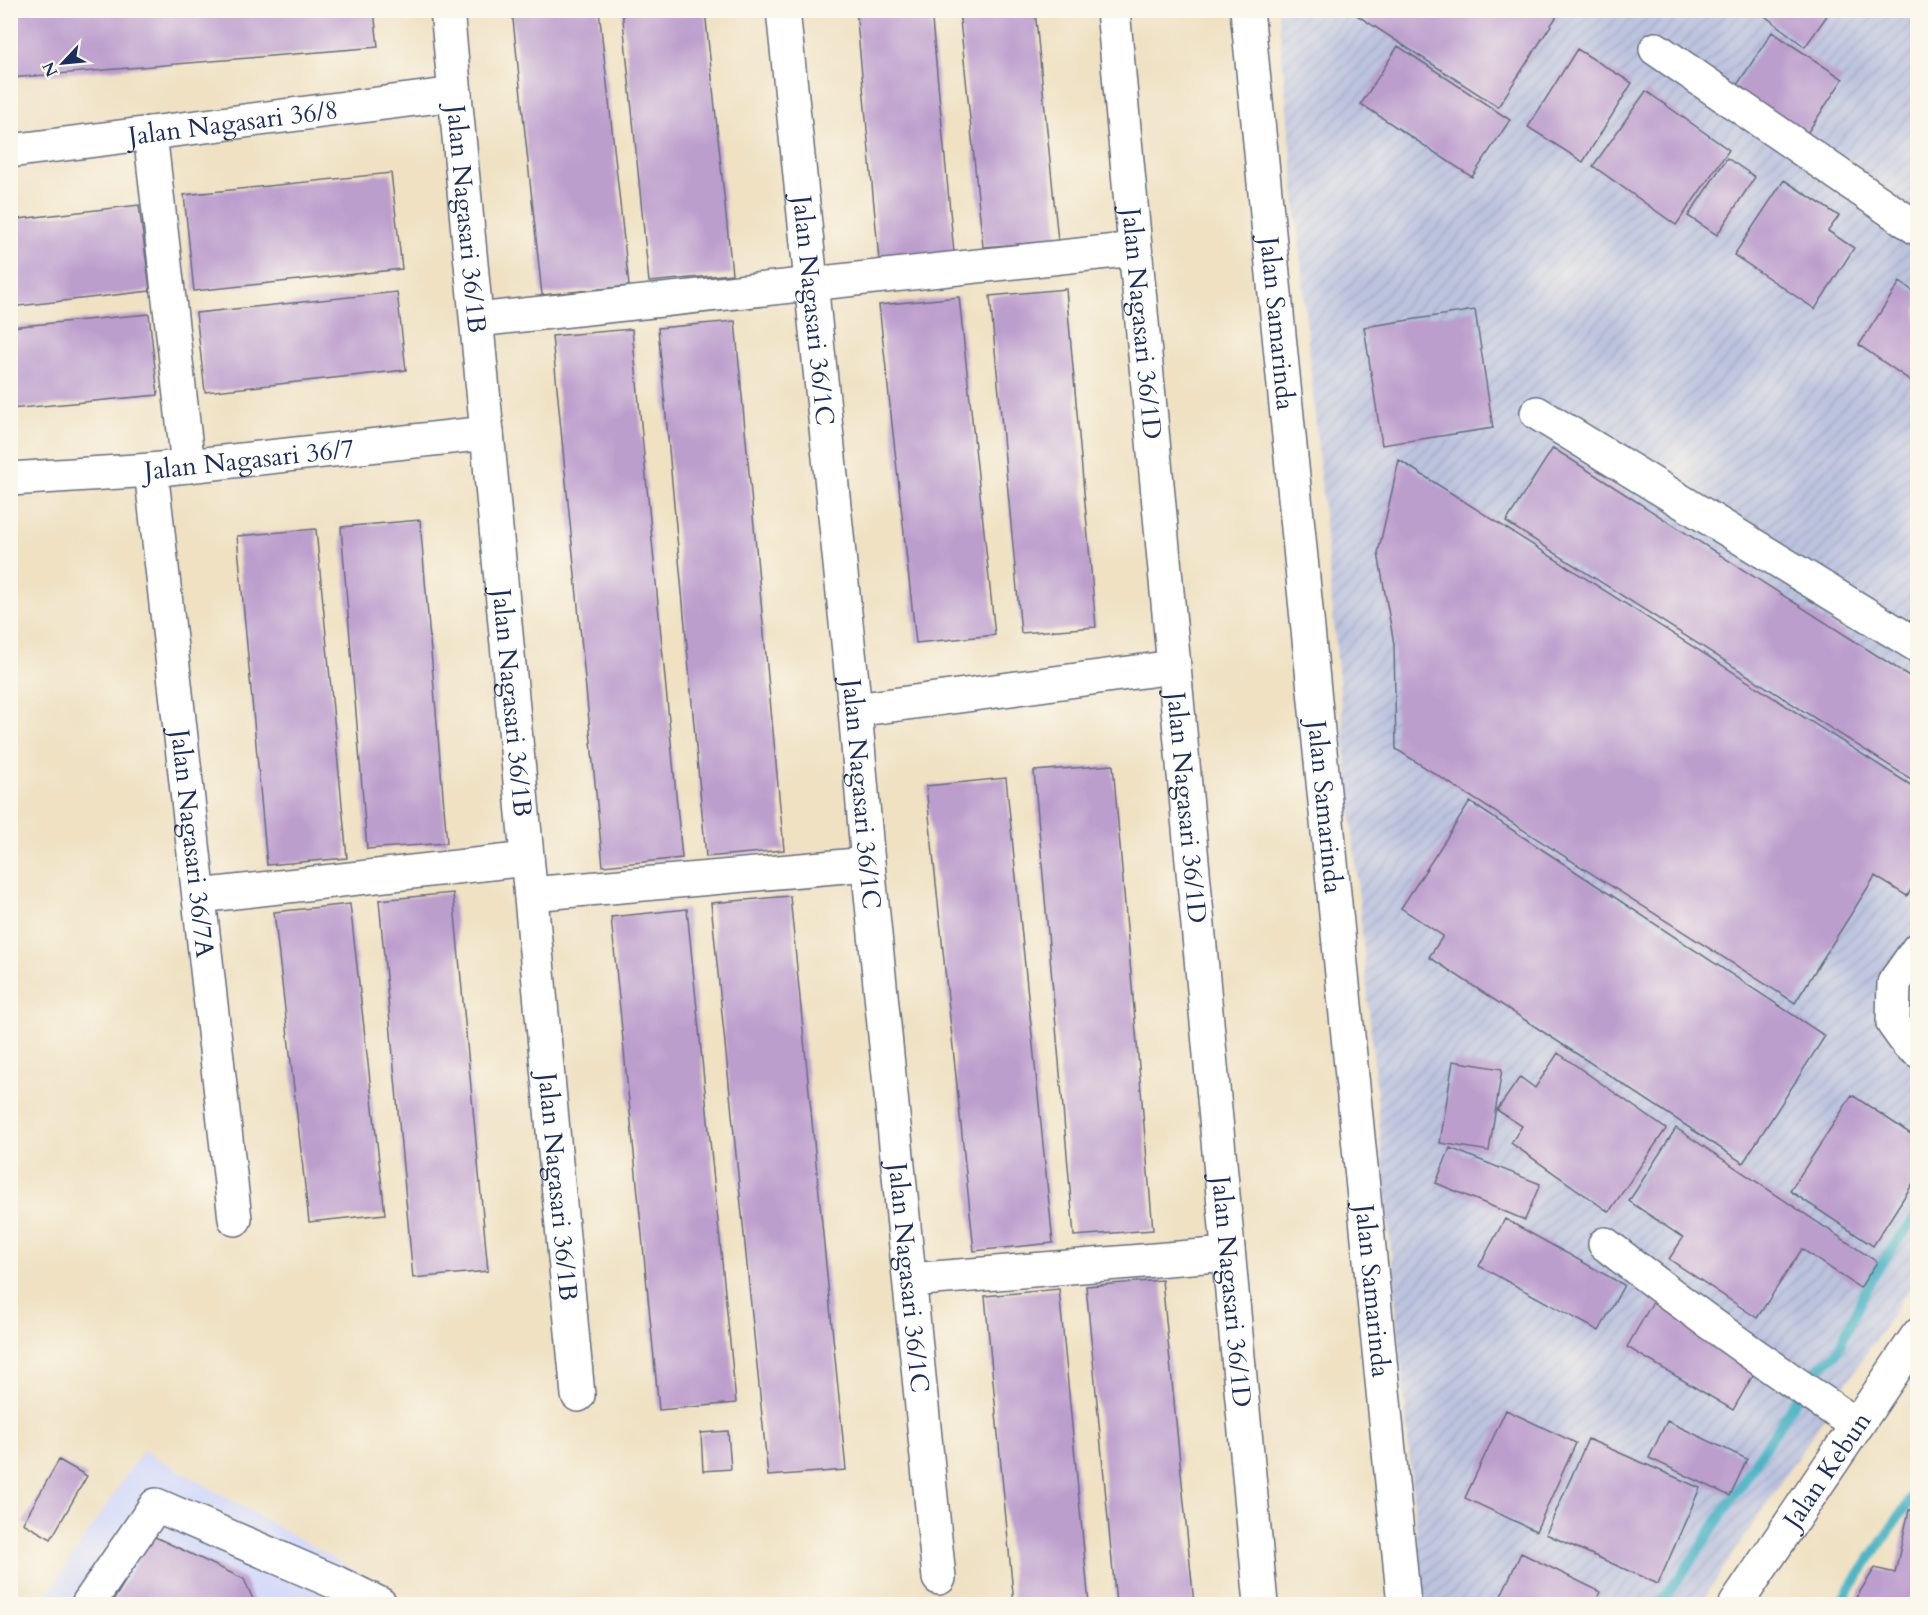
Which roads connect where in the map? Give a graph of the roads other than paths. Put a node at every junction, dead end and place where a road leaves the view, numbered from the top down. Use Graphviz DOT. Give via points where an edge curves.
graph roads {
  1 [pos="447,10"];
  2 [pos="783,10"];
  3 [pos="1113,10"];
  4 [pos="1247,10"];
  5 [pos="1656,49"];
  6 [pos="455,94"];
  7 [pos="150,133"];
  8 [pos="10,151"];
  9 [pos="1917,229"];
  10 [pos="1135,249"];
  11 [pos="810,284"];
  12 [pos="477,320"];
  13 [pos="1537,413"];
  14 [pos="487,433"];
  15 [pos="189,466"];
  16 [pos="151,470"];
  17 [pos="10,479"];
  18 [pos="1917,646"];
  19 [pos="1173,667"];
  20 [pos="855,710"];
  21 [pos="527,859"];
  22 [pos="868,864"];
  23 [pos="531,894"];
  24 [pos="199,896"];
  25 [pos="1917,950"];
  26 [pos="1917,1051"];
  27 [pos="235,1219"];
  28 [pos="1605,1244"];
  29 [pos="1228,1254"];
  30 [pos="910,1280"];
  31 [pos="1917,1335"];
  32 [pos="578,1395"];
  33 [pos="1857,1425"];
  34 [pos="939,1578"];
  35 [pos="330,1594"];
  36 [pos="88,1605"];
  37 [pos="380,1605"];
  38 [pos="1261,1605"];
  39 [pos="1404,1605"];
  40 [pos="1736,1605"];
  1 -- 6 [label="street, Jalan Nagasari 36/1B"];
  2 -- 11 [label="street, Jalan Nagasari 36/1C"];
  3 -- 10 [label="street, Jalan Nagasari 36/1D"];
  4 -- 39 [label="street, Jalan Samarinda"];
  5 -- 9 [label="street"];
  6 -- 7 [label="street, Jalan Nagasari 36/8"];
  6 -- 12 [label="street, Jalan Nagasari 36/1B"];
  7 -- 8 [label="street, Jalan Nagasari 36/8"];
  7 -- 15 [label="street"];
  10 -- 11 [label="street"];
  10 -- 19 [label="street, Jalan Nagasari 36/1D"];
  11 -- 12 [label="street"];
  11 -- 20 [label="street, Jalan Nagasari 36/1C"];
  12 -- 14 [label="street, Jalan Nagasari 36/1B"];
  13 -- 18 [label="street"];
  14 -- 15 [label="street, Jalan Nagasari 36/7"];
  14 -- 21 [label="street, Jalan Nagasari 36/1B"];
  15 -- 16 [label="street, Jalan Nagasari 36/7"];
  16 -- 17 [label="street, Jalan Nagasari 36/7"];
  16 -- 24 [label="street, Jalan Nagasari 36/7A"];
  19 -- 20 [label="street"];
  19 -- 29 [label="street, Jalan Nagasari 36/1D"];
  20 -- 22 [label="street, Jalan Nagasari 36/1C"];
  21 -- 23 [label="street, Jalan Nagasari 36/1B"];
  21 -- 24 [label="street"];
  22 -- 23 [label="street"];
  22 -- 30 [label="street, Jalan Nagasari 36/1C"];
  23 -- 32 [label="street, Jalan Nagasari 36/1B"];
  24 -- 27 [label="street, Jalan Nagasari 36/7A"];
  25 -- 26 [label="street" via="1894,983 1893,1023"];
  28 -- 33 [label="street" via="1676,1299"];
  29 -- 30 [label="street"];
  29 -- 38 [label="street, Jalan Nagasari 36/1D"];
  30 -- 34 [label="street, Jalan Nagasari 36/1C"];
  31 -- 33 [label="street, Jalan Kebun"];
  33 -- 40 [label="street, Jalan Kebun"];
  35 -- 36 [label="street" via="156,1506"];
  35 -- 37 [label="street"];
}
